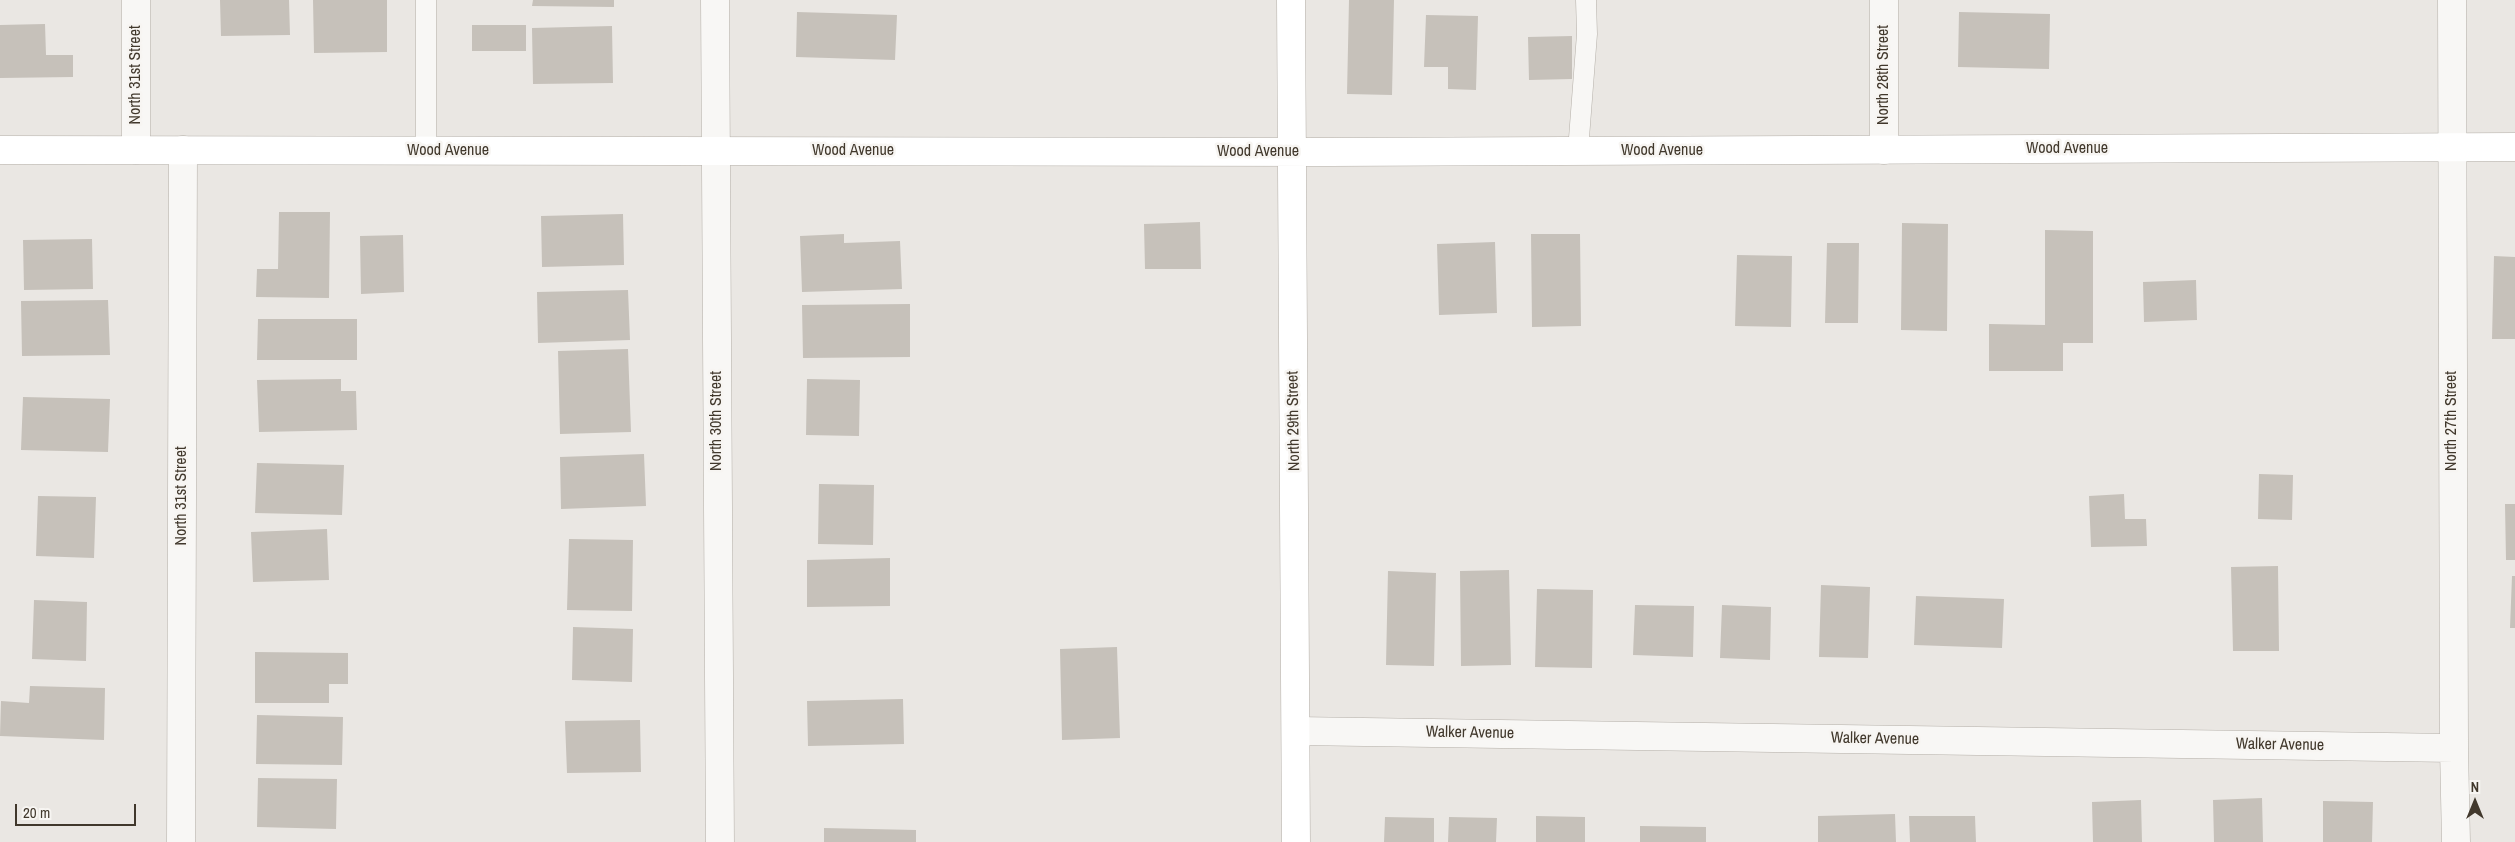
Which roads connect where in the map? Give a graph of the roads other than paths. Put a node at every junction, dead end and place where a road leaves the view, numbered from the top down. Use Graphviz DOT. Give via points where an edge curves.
graph roads {
  1 [pos="136,0"];
  2 [pos="426,0"];
  3 [pos="715,0"];
  4 [pos="1291,0"];
  5 [pos="1586,0"];
  6 [pos="1884,0"];
  7 [pos="2452,0"];
  8 [pos="2451,147"];
  9 [pos="2515,147"];
  10 [pos="0,150"];
  11 [pos="136,150"];
  12 [pos="183,150"];
  13 [pos="1884,150"];
  14 [pos="426,151"];
  15 [pos="715,151"];
  16 [pos="1578,151"];
  17 [pos="1291,152"];
  18 [pos="1296,731"];
  19 [pos="2454,748"];
  20 [pos="181,842"];
  21 [pos="720,842"];
  22 [pos="1296,842"];
  23 [pos="2456,842"];
  1 -- 11 [label="street, North 31st Street"];
  2 -- 14 [label="lane"];
  3 -- 15 [label="street, North 30th Street"];
  4 -- 17 [label="street, North 29th Street"];
  5 -- 16 [label="lane" via="1587,34"];
  6 -- 13 [label="street, North 28th Street"];
  7 -- 8 [label="street, North 27th Street"];
  8 -- 9 [label="street, Wood Avenue"];
  8 -- 13 [label="street, Wood Avenue"];
  8 -- 19 [label="street, North 27th Street"];
  10 -- 11 [label="street, Wood Avenue"];
  11 -- 12 [label="street, Wood Avenue"];
  12 -- 14 [label="street, Wood Avenue"];
  12 -- 20 [label="street, North 31st Street"];
  13 -- 16 [label="street, Wood Avenue"];
  14 -- 15 [label="street, Wood Avenue"];
  15 -- 17 [label="street, Wood Avenue"];
  15 -- 21 [label="street, North 30th Street"];
  16 -- 17 [label="street, Wood Avenue"];
  17 -- 18 [label="street, North 29th Street"];
  18 -- 19 [label="street, Walker Avenue"];
  18 -- 22 [label="street, North 29th Street"];
  19 -- 23 [label="street, North 27th Street"];
}
